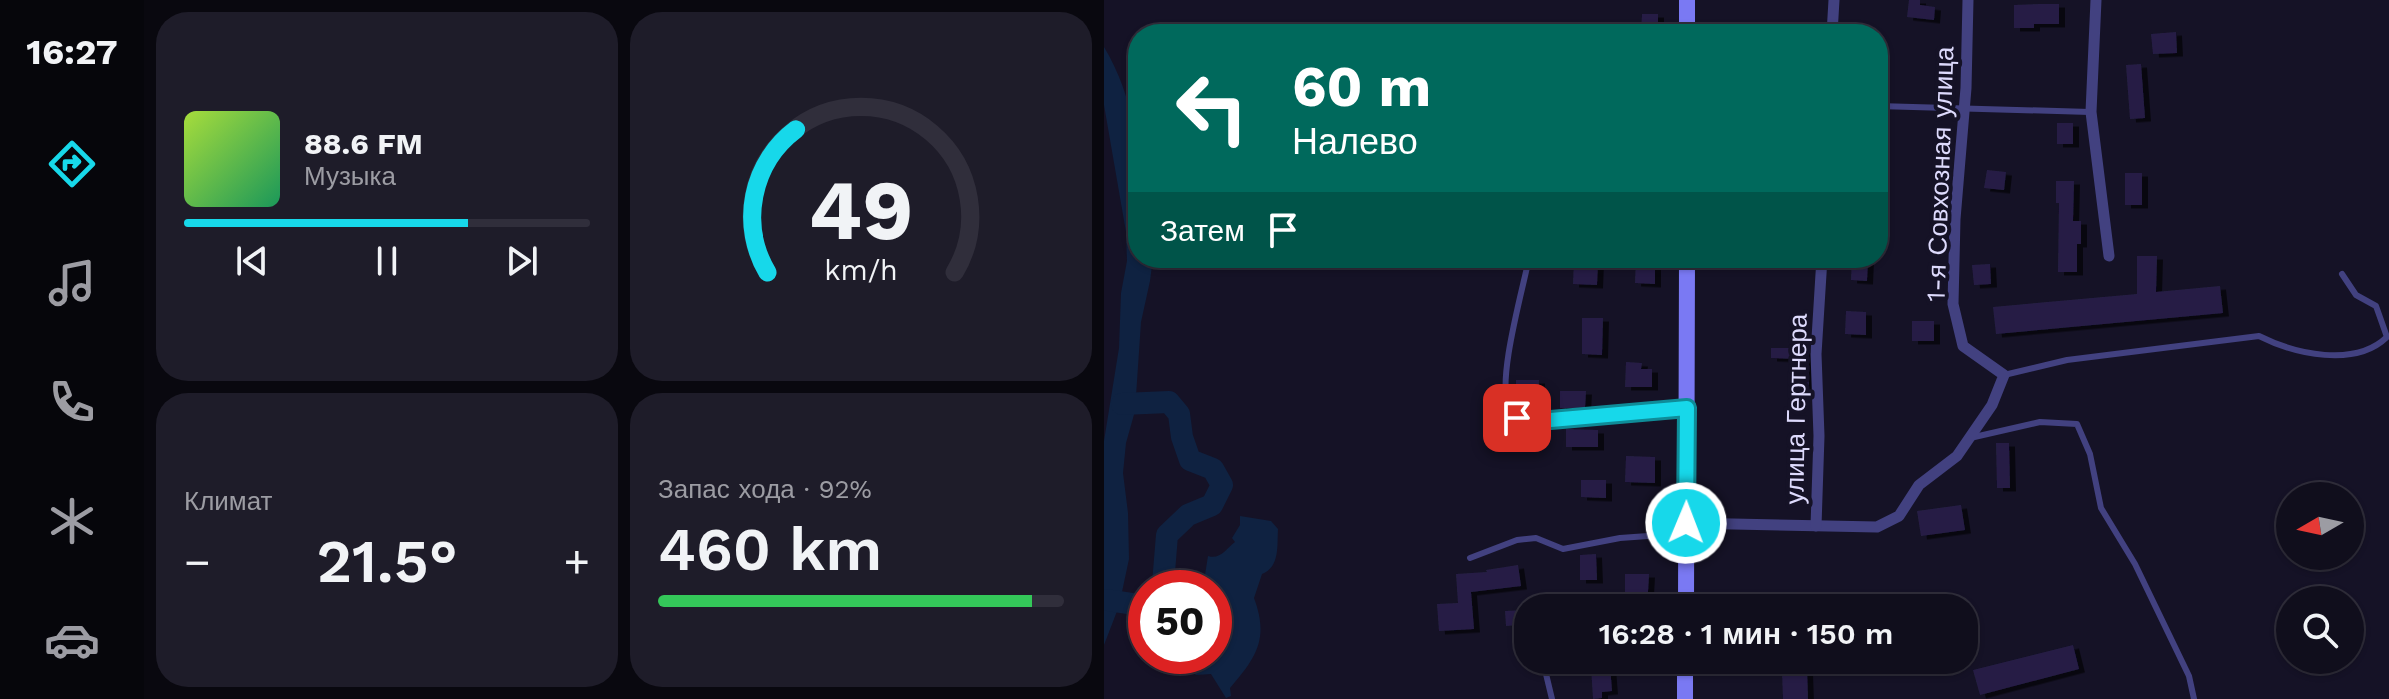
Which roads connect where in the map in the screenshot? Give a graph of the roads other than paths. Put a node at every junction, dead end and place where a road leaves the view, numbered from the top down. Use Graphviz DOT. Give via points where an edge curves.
graph roads {
  1 [pos="1687,0"];
  2 [pos="1834,0"];
  3 [pos="1968,0"];
  4 [pos="2096,0"];
  5 [pos="1687,24"];
  6 [pos="1833,24"];
  7 [pos="1888,106"];
  8 [pos="1964,106"];
  9 [pos="2091,112"];
  10 [pos="2109,256"];
  11 [pos="1527,268"];
  12 [pos="1687,268"];
  13 [pos="1821,268"];
  14 [pos="2342,274"];
  15 [pos="2004,375"];
  16 [pos="1687,408"];
  17 [pos="1970,438"];
  18 [pos="1686,523"];
  19 [pos="1816,526"];
  20 [pos="1686,542"];
  21 [pos="1470,558"];
  22 [pos="1686,594"];
  23 [pos="1546,674"];
  24 [pos="1685,674"];
  25 [pos="1552,699"];
  26 [pos="1685,699"];
  27 [pos="2194,699"];
  1 -- 5 [label="main road"];
  2 -- 6 [label="street"];
  3 -- 8 [label="street, 1-я Совхозная улица"];
  4 -- 9 [label="street"];
  7 -- 8 [label="lane"];
  8 -- 9 [label="lane"];
  8 -- 15 [label="street, 1-я Совхозная улица" via="1953,304 1963,346"];
  9 -- 10 [label="street"];
  11 -- 16 [label="lane" via="1506,391 1517,418 1528,422"];
  12 -- 16 [label="main road"];
  13 -- 19 [label="street, улица Гертнера"];
  14 -- 15 [label="lane" via="2356,295 2376,306 2387,337 2375,349 2327,356 2286,349 2259,336 2067,360"];
  15 -- 17 [label="street"];
  16 -- 18 [label="main road"];
  17 -- 19 [label="street" via="1957,456 1919,485 1899,516 1877,527"];
  17 -- 27 [label="lane" via="2040,422 2077,424 2090,454 2101,508 2135,564 2189,676"];
  18 -- 19 [label="street, улица Гертнера"];
  18 -- 20 [label="main road"];
  20 -- 21 [label="lane" via="1662,535 1563,549 1536,538"];
  20 -- 22 [label="main road"];
  23 -- 25 [label="lane"];
  24 -- 26 [label="main road"];
}
